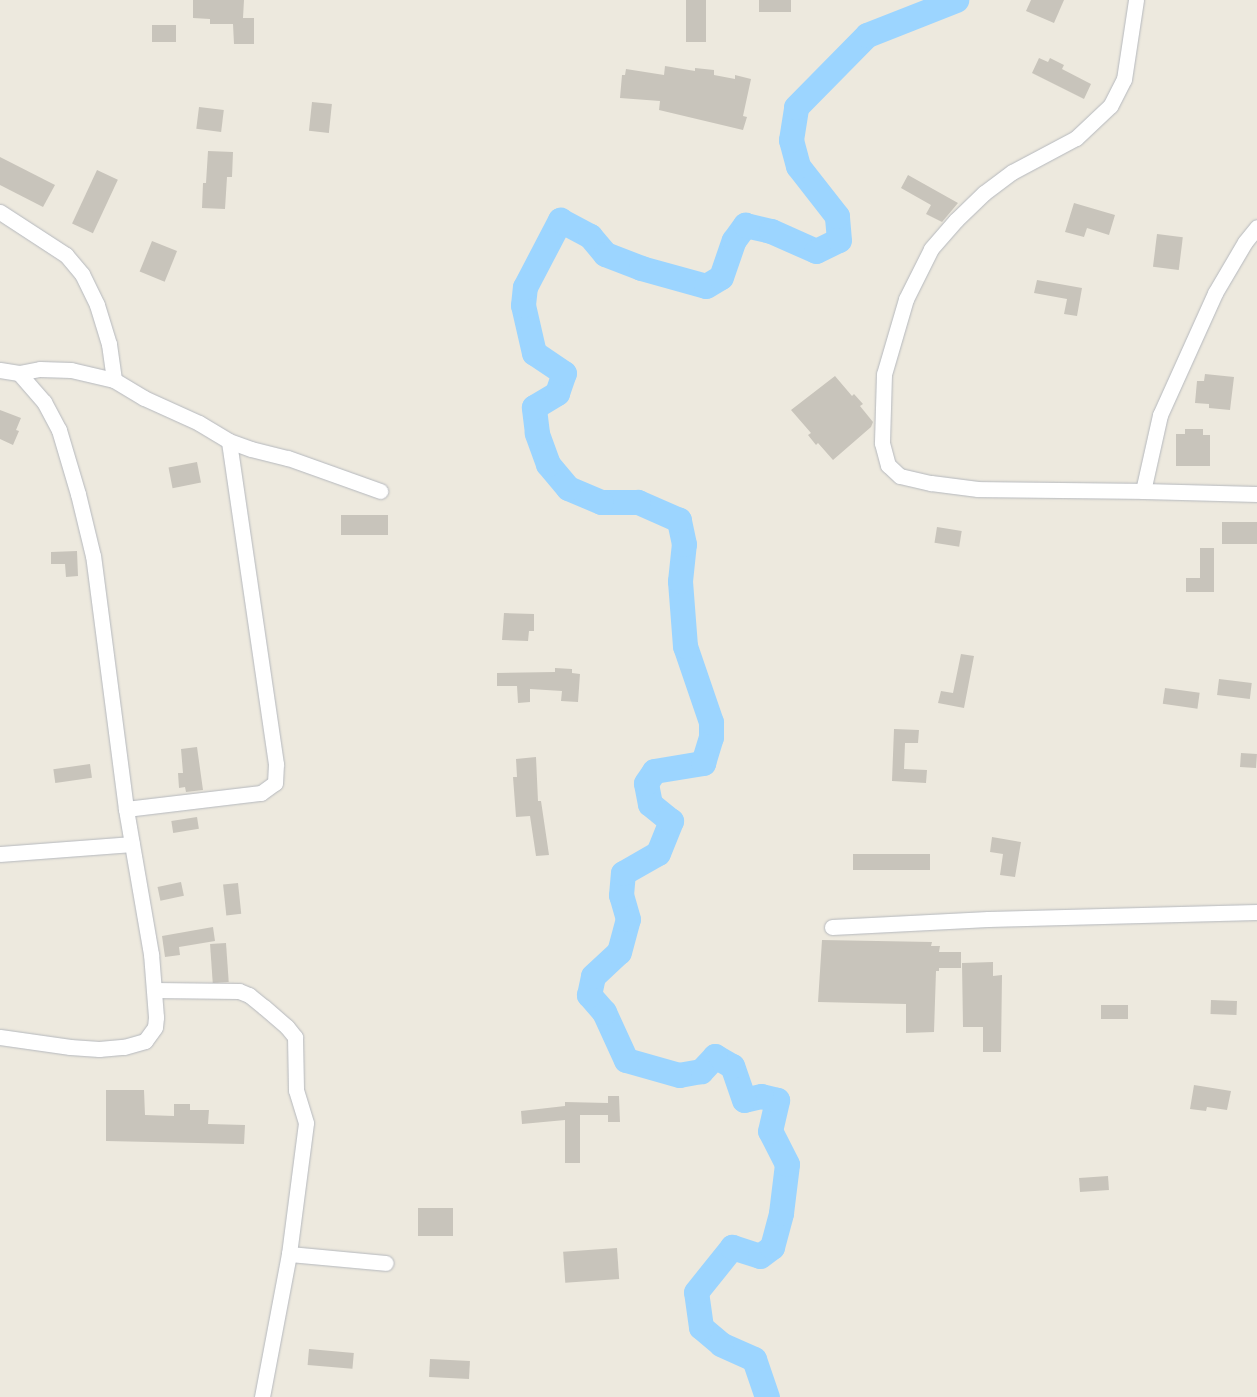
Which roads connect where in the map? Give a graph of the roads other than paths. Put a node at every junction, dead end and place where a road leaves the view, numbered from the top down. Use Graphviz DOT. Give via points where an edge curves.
graph roads {
  1 [pos="1136,0"];
  2 [pos="1,215"];
  3 [pos="1257,227"];
  4 [pos="0,370"];
  5 [pos="18,373"];
  6 [pos="114,380"];
  7 [pos="229,441"];
  8 [pos="380,491"];
  9 [pos="1143,491"];
  10 [pos="1257,494"];
  11 [pos="126,809"];
  12 [pos="132,844"];
  13 [pos="0,854"];
  14 [pos="1257,912"];
  15 [pos="832,927"];
  16 [pos="154,990"];
  17 [pos="0,1037"];
  18 [pos="288,1254"];
  19 [pos="386,1263"];
  20 [pos="262,1397"];
  1 -- 9 [label="street" via="1124,80 1110,106 1076,138 1012,172 984,193 931,248 906,299 884,374 882,443 888,464 900,476 931,483 978,489"];
  2 -- 6 [label="street" via="66,255 82,274 97,305 109,344"];
  3 -- 9 [label="street" via="1215,293 1160,415"];
  4 -- 5 [label="street"];
  5 -- 6 [label="street" via="40,368 71,370"];
  5 -- 11 [label="street" via="44,402 59,430 78,494 96,574"];
  6 -- 7 [label="street"];
  7 -- 8 [label="street"];
  7 -- 11 [label="street" via="276,764 275,783 262,793"];
  9 -- 10 [label="street"];
  11 -- 12 [label="street"];
  12 -- 13 [label="street"];
  12 -- 16 [label="street" via="150,945"];
  14 -- 15 [label="street"];
  16 -- 17 [label="street" via="155,1027 145,1041 135,1045 98,1049"];
  16 -- 18 [label="street" via="249,995 295,1037 296,1090 306,1123"];
  18 -- 19 [label="street"];
  18 -- 20 [label="street"];
}
